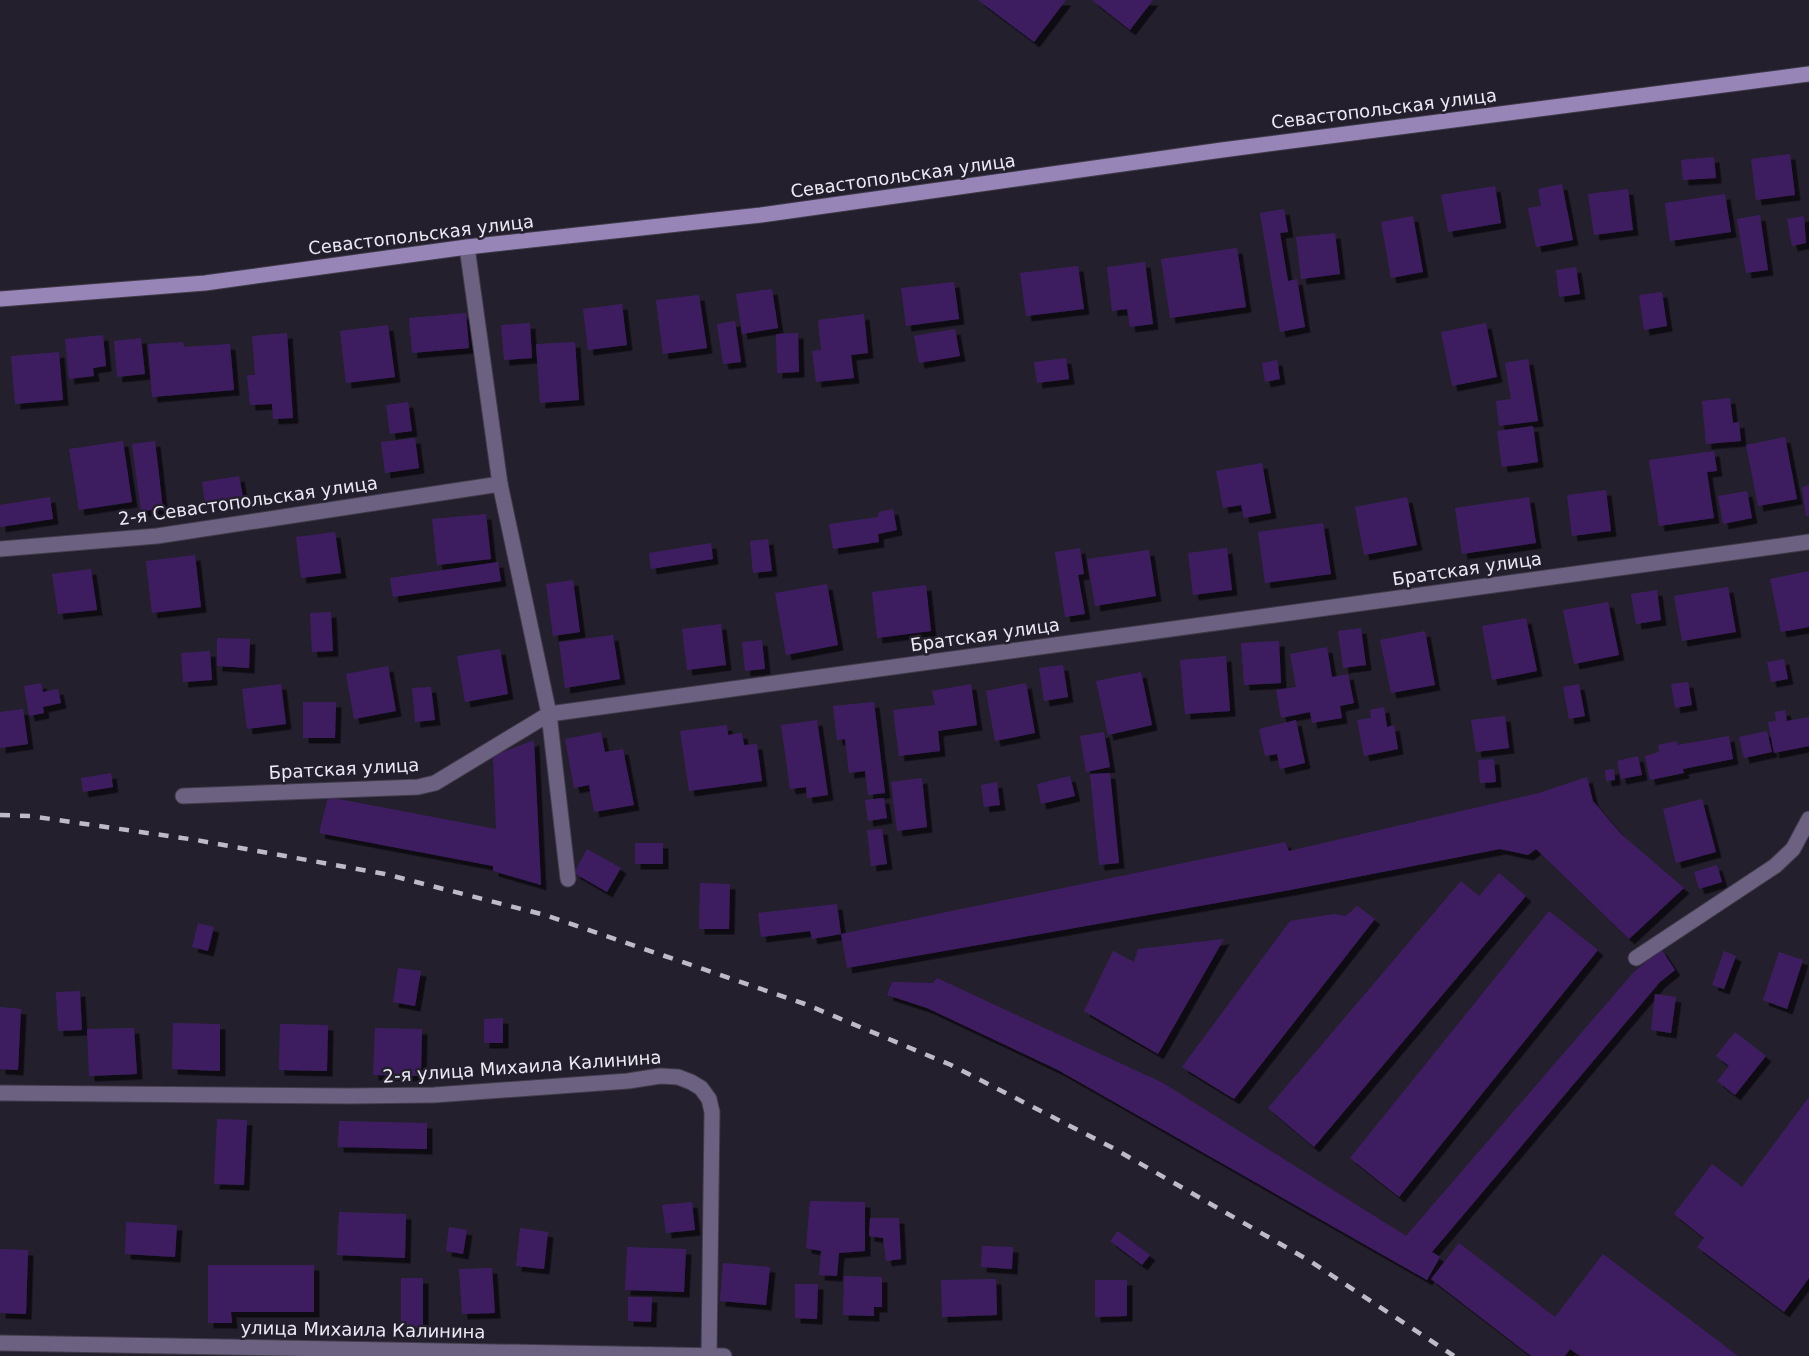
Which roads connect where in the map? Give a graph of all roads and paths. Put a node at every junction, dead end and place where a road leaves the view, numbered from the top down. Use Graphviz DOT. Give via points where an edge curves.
graph roads {
  1 [pos="1809,74"];
  2 [pos="467,247"];
  3 [pos="0,299"];
  4 [pos="500,484"];
  5 [pos="1809,542"];
  6 [pos="0,549"];
  7 [pos="549,714"];
  8 [pos="183,796"];
  9 [pos="1809,819"];
  10 [pos="568,879"];
  11 [pos="1636,958"];
  12 [pos="0,1093"];
  13 [pos="0,1342"];
  14 [pos="709,1356"];
  15 [pos="724,1356"];
  1 -- 2 [label="street, Севастопольская улица" via="760,215"];
  2 -- 3 [label="street, Севастопольская улица" via="205,283"];
  2 -- 4 [label="street"];
  4 -- 6 [label="street, 2-я Севастопольская улица" via="157,536"];
  4 -- 7 [label="street"];
  5 -- 7 [label="street, Братская улица"];
  7 -- 8 [label="street, Братская улица" via="435,783 417,787"];
  7 -- 10 [label="street"];
  9 -- 11 [label="street" via="1793,849 1775,866"];
  12 -- 14 [label="street, 2-я улица Михаила Калинина" via="435,1095 678,1077 700,1088 709,1099 712,1112"];
  13 -- 14 [label="street, улица Михаила Калинина"];
  14 -- 15 [label="street, улица Михаила Калинина"];
}
